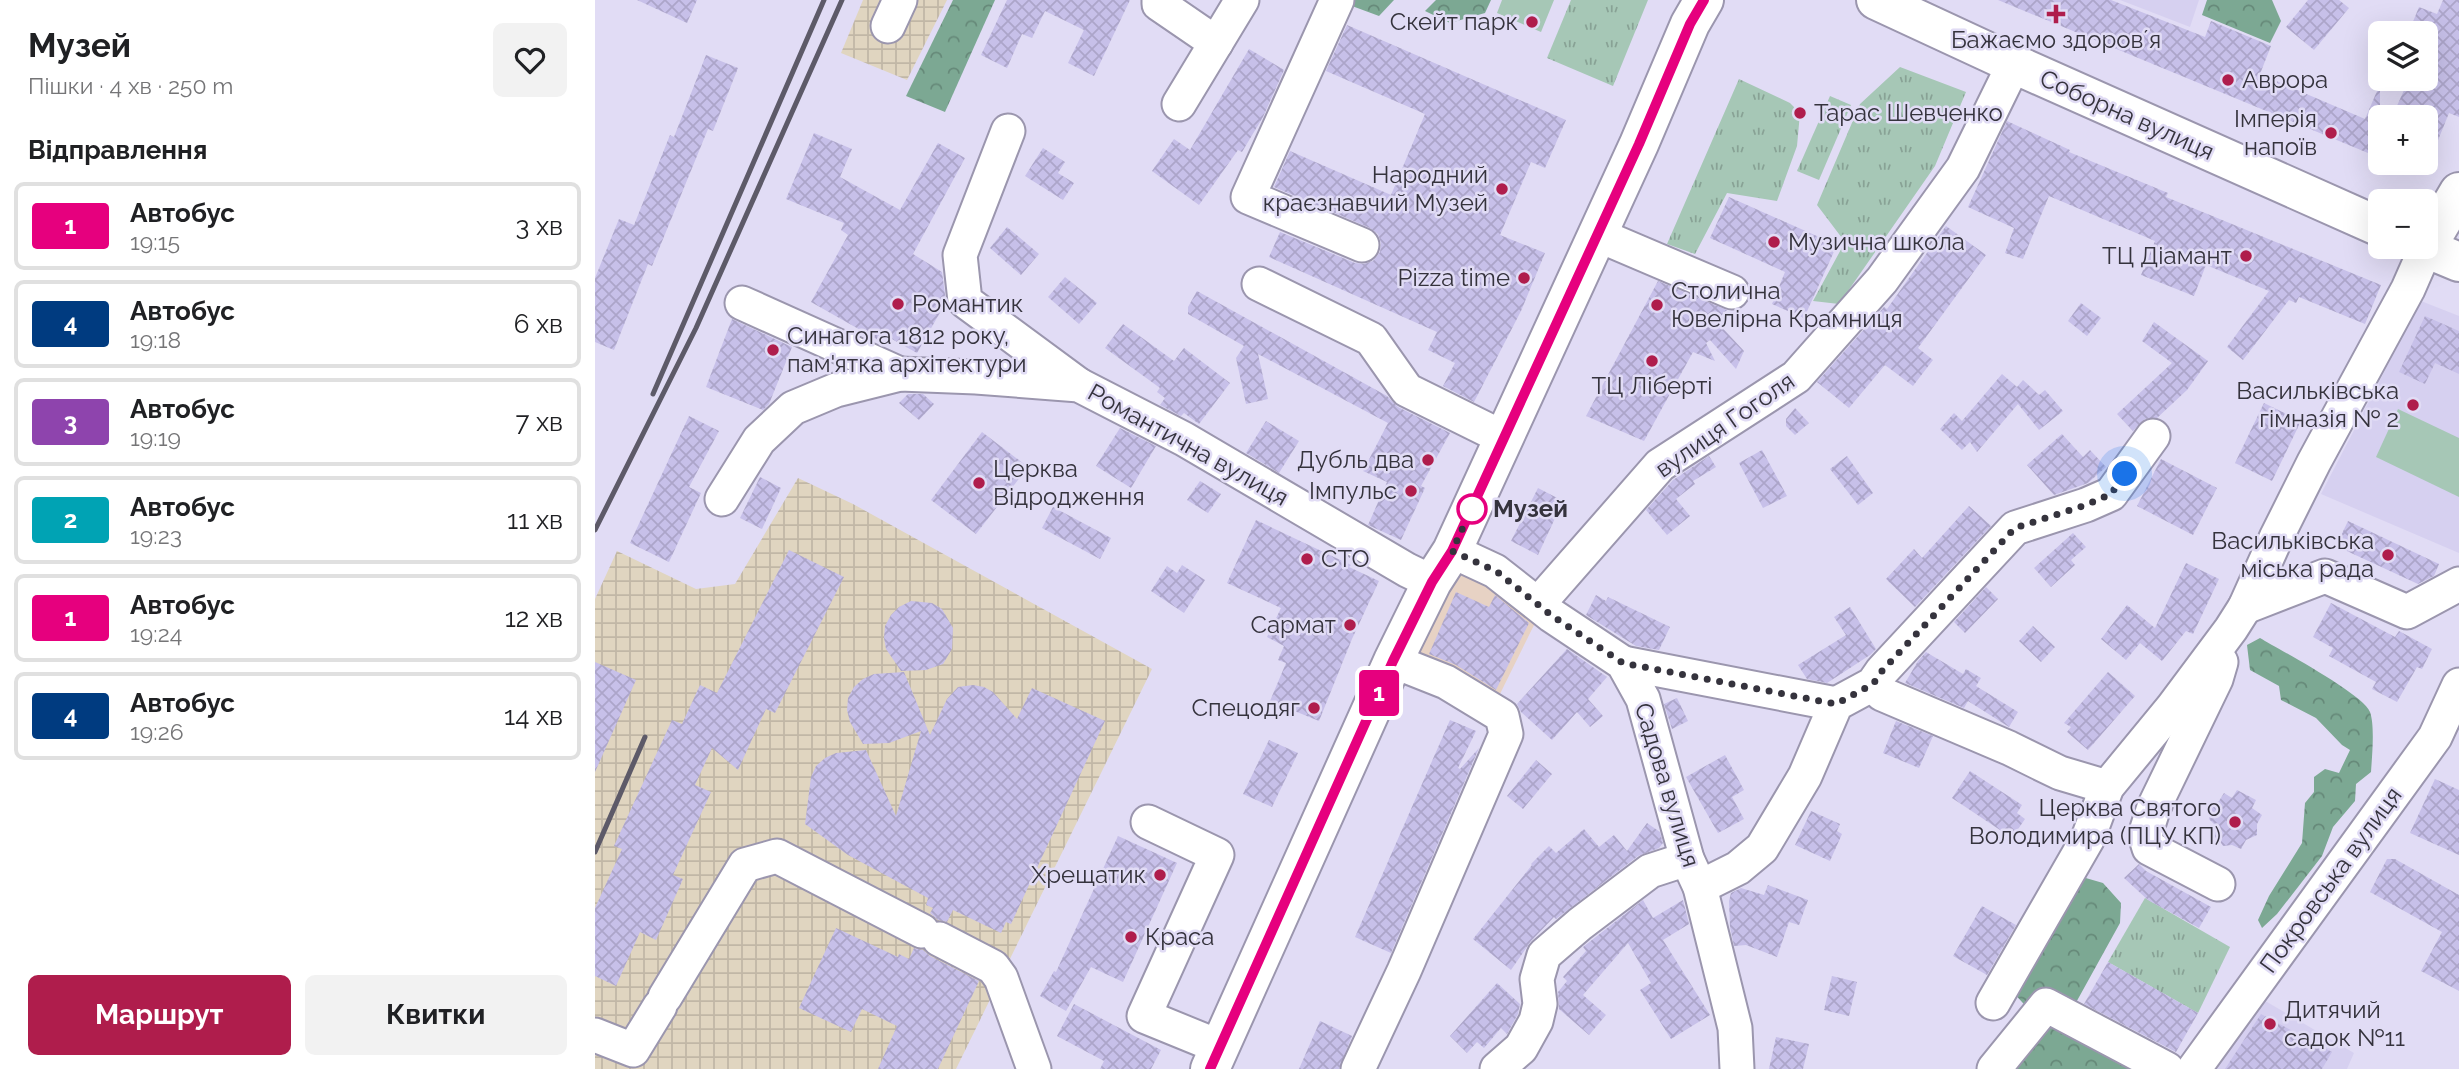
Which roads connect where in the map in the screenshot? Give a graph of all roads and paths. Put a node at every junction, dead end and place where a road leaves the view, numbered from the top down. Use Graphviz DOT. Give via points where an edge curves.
graph roads {
  1 [pos="1159,0"];
  2 [pos="1242,0"];
  3 [pos="1338,0"];
  4 [pos="1704,0"];
  5 [pos="1876,0"];
  6 [pos="1216,43"];
  7 [pos="2014,64"];
  8 [pos="1179,104"];
  9 [pos="1008,131"];
  10 [pos="2459,191"];
  11 [pos="2368,222"];
  12 [pos="1598,235"];
  13 [pos="1362,245"];
  14 [pos="2438,247"];
  15 [pos="2431,259"];
  16 [pos="1259,284"];
  17 [pos="1732,292"];
  18 [pos="742,303"];
  19 [pos="900,374"];
  20 [pos="1079,385"];
  21 [pos="2153,436"];
  22 [pos="1504,438"];
  23 [pos="722,499"];
  24 [pos="1442,566"];
  25 [pos="2459,584"];
  26 [pos="1539,603"];
  27 [pos="2238,618"];
  28 [pos="1393,661"];
  29 [pos="1623,663"];
  30 [pos="1873,684"];
  31 [pos="2459,685"];
  32 [pos="1836,704"];
  33 [pos="2447,743"];
  34 [pos="2107,787"];
  35 [pos="1148,822"];
  36 [pos="1693,873"];
  37 [pos="2218,884"];
  38 [pos="1993,1003"];
  39 [pos="595,1035"];
  40 [pos="1215,1058"];
  41 [pos="1034,1069"];
  42 [pos="1358,1069"];
  43 [pos="1497,1069"];
  44 [pos="1737,1069"];
  45 [pos="1994,1069"];
  46 [pos="2167,1069"];
  47 [pos="2194,1069"];
  1 -- 6 [label="street"];
  2 -- 6 [label="street"];
  3 -- 13 [label="street" via="1248,197"];
  4 -- 12 [label="main road"];
  5 -- 7 [label="main road, Соборна вулиця"];
  6 -- 8 [label="street"];
  7 -- 11 [label="main road, Соборна вулиця"];
  7 -- 26 [label="street, вулиця Гоголя" via="1963,168 1857,309 1796,377 1660,465"];
  9 -- 20 [label="street" via="960,255 965,301"];
  10 -- 14 [label="main road"];
  12 -- 17 [label="street"];
  12 -- 22 [label="main road"];
  15 -- 27 [label="street" via="2408,289 2314,462"];
  16 -- 22 [label="street" via="1371,339 1408,390"];
  18 -- 19 [label="street"];
  19 -- 20 [label="street, Романтична вулиця"];
  19 -- 23 [label="street, Романтична вулиця" via="836,390 793,408 759,440"];
  20 -- 24 [label="street, Романтична вулиця" via="1184,439 1408,570"];
  21 -- 30 [label="street" via="2111,494 2015,528"];
  22 -- 24 [label="main road"];
  24 -- 26 [label="street, Садова вулиця" via="1496,571"];
  24 -- 28 [label="main road"];
  25 -- 27 [label="street" via="2407,612 2325,576"];
  26 -- 29 [label="street, Садова вулиця"];
  27 -- 34 [label="street"];
  27 -- 37 [label="street" via="2216,679 2145,835 2149,848"];
  28 -- 40 [label="main road"];
  28 -- 42 [label="street" via="1446,682 1502,716 1506,734"];
  29 -- 32 [label="street"];
  29 -- 36 [label="street, Садова вулиця" via="1643,699"];
  30 -- 32 [label="street"];
  30 -- 34 [label="street" via="1882,694 2060,773"];
  31 -- 33 [label="street, Покровська вулиця"];
  32 -- 36 [label="street" via="1805,776 1762,848 1738,868"];
  33 -- 47 [label="street, Покровська вулиця"];
  34 -- 38 [label="street" via="2088,838"];
  35 -- 40 [label="street" via="1217,855 1144,1016"];
  36 -- 43 [label="street" via="1650,871 1544,955 1537,979 1540,1004 1536,1021 1521,1048"];
  36 -- 44 [label="street, Садова вулиця" via="1735,1028"];
  39 -- 41 [label="street" via="633,1050 745,865 777,856 993,967"];
  45 -- 46 [label="street" via="2046,1005"];
}
